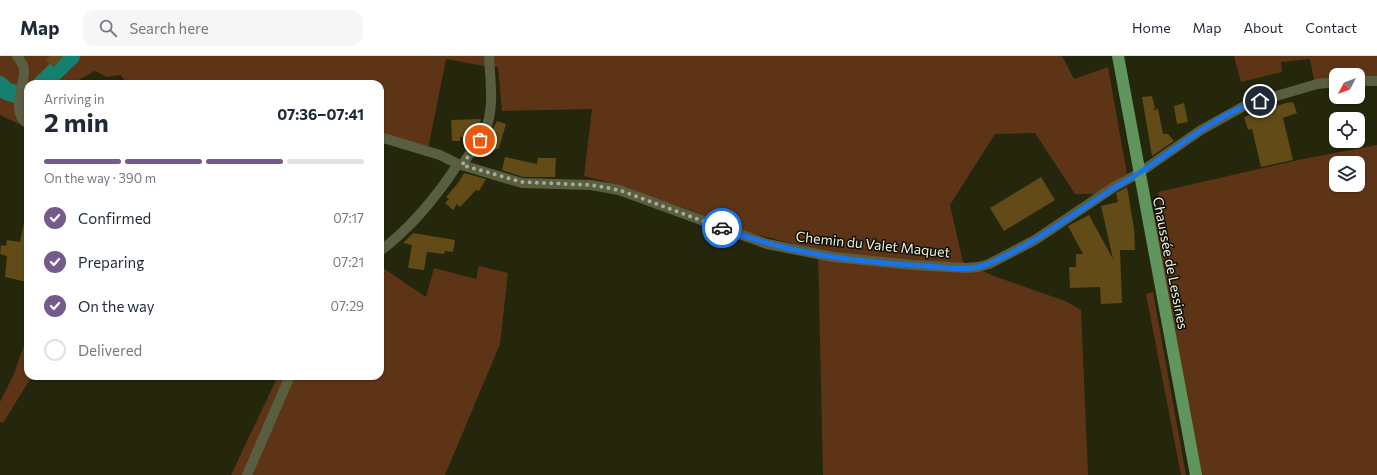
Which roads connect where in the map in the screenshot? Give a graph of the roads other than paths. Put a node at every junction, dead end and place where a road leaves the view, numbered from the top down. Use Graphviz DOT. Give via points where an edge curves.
graph roads {
  1 [pos="17,56"];
  2 [pos="489,56"];
  3 [pos="1118,56"];
  4 [pos="1365,81"];
  5 [pos="1377,81"];
  6 [pos="1329,83"];
  7 [pos="24,120"];
  8 [pos="384,138"];
  9 [pos="460,164"];
  10 [pos="1140,173"];
  11 [pos="384,248"];
  12 [pos="288,380"];
  13 [pos="247,475"];
  14 [pos="1196,475"];
  1 -- 7 [label="street" via="23,65 24,79 19,110"];
  2 -- 9 [label="street" via="491,98 488,122 480,140"];
  3 -- 10 [label="main road, Chaussée de Lessines"];
  4 -- 5 [label="street"];
  6 -- 10 [label="street, Chemin du Valet Maquet" via="1246,105 1201,130"];
  8 -- 9 [label="street, Chemin du Valet Maquet" via="440,155"];
  9 -- 10 [label="street, Chemin du Valet Maquet" via="522,182 591,185 619,190 740,235 793,250 840,258 966,268 989,264 1035,240 1114,187"];
  9 -- 11 [label="street" via="399,237"];
  10 -- 14 [label="main road, Chaussée de Lessines"];
  12 -- 13 [label="street"];
}
